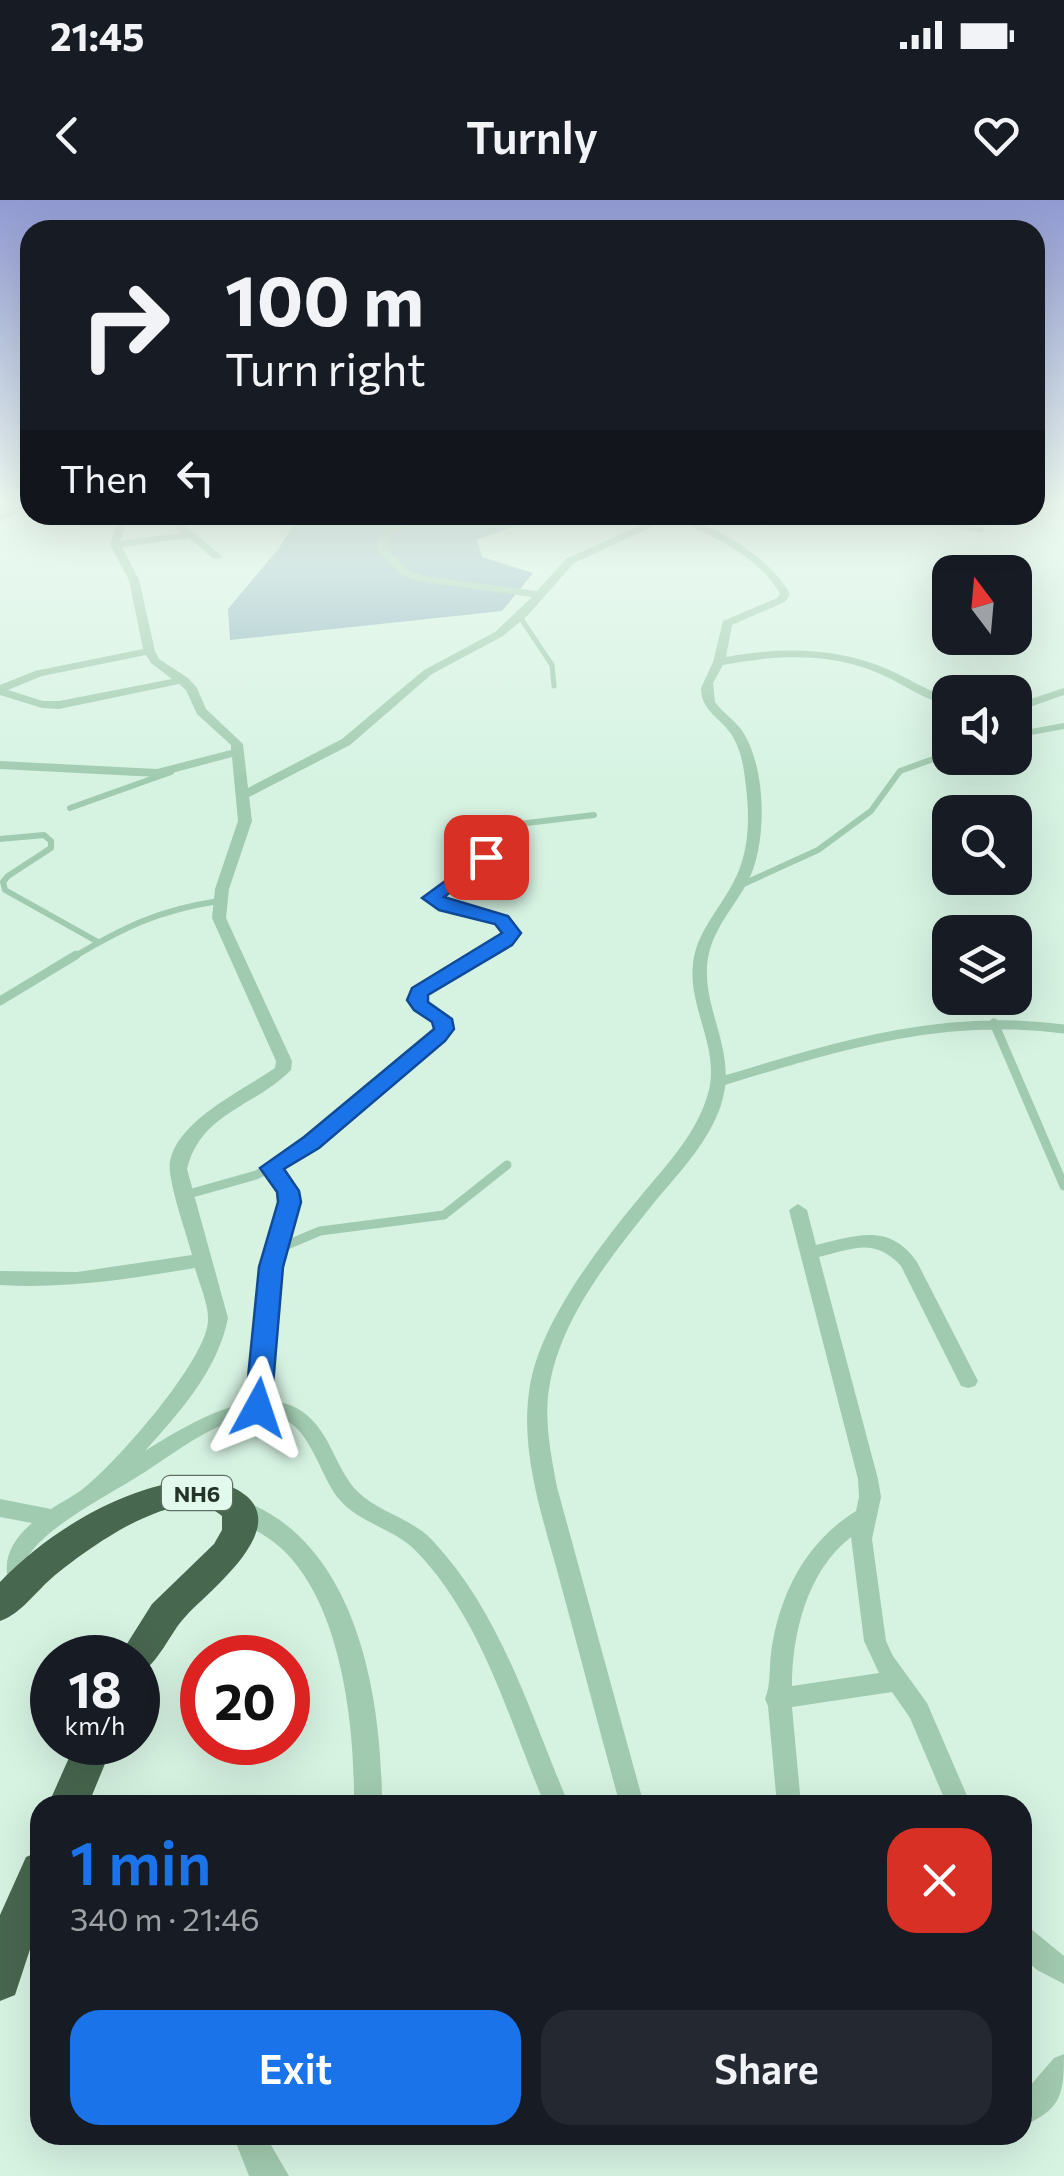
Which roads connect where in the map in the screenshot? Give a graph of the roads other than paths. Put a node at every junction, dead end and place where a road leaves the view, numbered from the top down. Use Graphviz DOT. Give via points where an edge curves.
graph roads {
  1 [pos="138,594"];
  2 [pos="535,594"];
  3 [pos="785,594"];
  4 [pos="540,595"];
  5 [pos="520,617"];
  6 [pos="148,651"];
  7 [pos="719,662"];
  8 [pos="184,680"];
  9 [pos="554,686"];
  10 [pos="0,690"];
  11 [pos="1064,691"];
  12 [pos="932,695"];
  13 [pos="1032,702"];
  14 [pos="1064,726"];
  15 [pos="1032,732"];
  16 [pos="238,752"];
  17 [pos="932,759"];
  18 [pos="0,765"];
  19 [pos="174,771"];
  20 [pos="244,796"];
  21 [pos="70,808"];
  22 [pos="594,815"];
  23 [pos="0,839"];
  24 [pos="737,887"];
  25 [pos="220,901"];
  26 [pos="98,942"];
  27 [pos="0,1001"];
  28 [pos="994,1023"];
  29 [pos="1064,1029"];
  30 [pos="719,1082"];
  31 [pos="507,1165"];
  32 [pos="271,1168"];
  33 [pos="1064,1186"];
  34 [pos="185,1196"];
  35 [pos="798,1210"];
  36 [pos="275,1250"];
  37 [pos="810,1254"];
  38 [pos="202,1260"];
  39 [pos="0,1278"];
  40 [pos="968,1381"];
  41 [pos="258,1408"];
  42 [pos="91,1495"];
  43 [pos="0,1508"];
  44 [pos="238,1508"];
  45 [pos="864,1517"];
  46 [pos="56,1519"];
  47 [pos="10,1594"];
  48 [pos="152,1635"];
  49 [pos="898,1681"];
  50 [pos="777,1698"];
  51 [pos="85,1765"];
  52 [pos="72,1795"];
  53 [pos="369,1795"];
  54 [pos="553,1795"];
  55 [pos="629,1795"];
  56 [pos="788,1795"];
  57 [pos="956,1795"];
  58 [pos="30,1894"];
  59 [pos="1032,1946"];
  60 [pos="1064,1971"];
  61 [pos="0,1980"];
  62 [pos="1064,2068"];
  63 [pos="1032,2105"];
  64 [pos="253,2145"];
  65 [pos="272,2176"];
  1 -- 6 [label="street"];
  2 -- 4 [label="street"];
  3 -- 7 [label="street" via="728,623"];
  4 -- 5 [label="street"];
  5 -- 9 [label="lane" via="549,658"];
  5 -- 20 [label="street" via="428,672 346,742"];
  6 -- 8 [label="street"];
  6 -- 10 [label="street" via="38,673"];
  7 -- 12 [label="street" via="780,653 828,656"];
  7 -- 24 [label="street" via="706,694 746,748 751,780 752,852"];
  8 -- 10 [label="street" via="59,705"];
  8 -- 16 [label="street" via="201,712 233,737"];
  11 -- 13 [label="street"];
  14 -- 15 [label="lane"];
  16 -- 19 [label="street"];
  16 -- 20 [label="street"];
  17 -- 24 [label="lane" via="900,771 871,811 818,850"];
  18 -- 19 [label="street"];
  19 -- 21 [label="lane"];
  20 -- 25 [label="street" via="245,821"];
  22 -- 32 [label="lane" via="502,826 478,865 435,891 436,902 502,920 511,933 419,992 421,1006 442,1019 438,1037"];
  23 -- 26 [label="lane" via="33,834 50,841 51,848 10,873 5,890"];
  24 -- 30 [label="street" via="700,961 722,1060"];
  25 -- 26 [label="lane" via="150,915"];
  25 -- 34 [label="street" via="223,928 284,1061 282,1070 197,1128 180,1148"];
  26 -- 27 [label="lane"];
  28 -- 29 [label="lane"];
  28 -- 30 [label="lane" via="898,1032"];
  28 -- 33 [label="lane"];
  30 -- 55 [label="street" via="695,1138 582,1289 539,1388 546,1488"];
  31 -- 36 [label="lane" via="444,1215 320,1231"];
  32 -- 34 [label="lane"];
  32 -- 36 [label="lane" via="290,1202"];
  34 -- 38 [label="street"];
  35 -- 37 [label="street"];
  36 -- 41 [label="lane"];
  37 -- 40 [label="street" via="875,1240 897,1248"];
  37 -- 45 [label="street" via="868,1480"];
  38 -- 39 [label="street" via="99,1278"];
  38 -- 42 [label="street" via="218,1334 148,1434"];
  41 -- 42 [label="street" via="226,1416"];
  41 -- 54 [label="street" via="310,1427 345,1493 398,1524 445,1572 489,1638"];
  42 -- 46 [label="street"];
  43 -- 46 [label="street"];
  44 -- 47 [label="highway, NH6" via="206,1493 127,1510 66,1544"];
  44 -- 48 [label="highway, NH6" via="230,1551"];
  44 -- 53 [label="street" via="292,1543 329,1596 361,1707"];
  45 -- 49 [label="street" via="874,1642"];
  45 -- 50 [label="street" via="825,1542 812,1560 785,1626"];
  46 -- 47 [label="street" via="20,1552"];
  49 -- 50 [label="street"];
  49 -- 57 [label="street" via="919,1711"];
  50 -- 56 [label="street"];
  51 -- 52 [label="highway"];
  58 -- 61 [label="highway"];
  59 -- 60 [label="street"];
  62 -- 63 [label="street"];
  64 -- 65 [label="street"];
}
